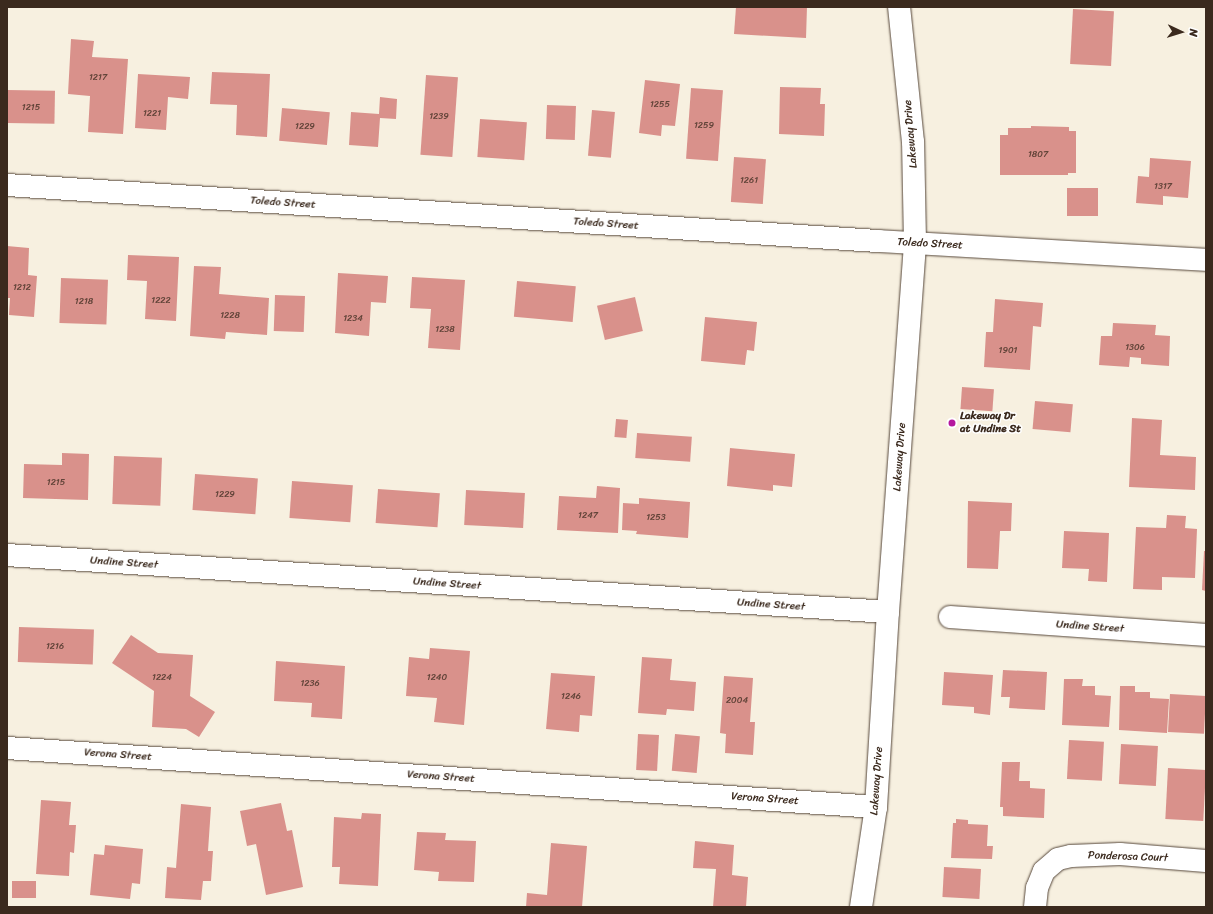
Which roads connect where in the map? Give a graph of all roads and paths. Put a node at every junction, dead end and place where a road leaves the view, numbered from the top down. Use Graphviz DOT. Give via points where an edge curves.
graph roads {
  1 [pos="899,7"];
  2 [pos="7,185"];
  3 [pos="915,243"];
  4 [pos="1206,260"];
  5 [pos="7,555"];
  6 [pos="888,612"];
  7 [pos="950,617"];
  8 [pos="1206,635"];
  9 [pos="7,748"];
  10 [pos="876,807"];
  11 [pos="1206,861"];
  12 [pos="861,907"];
  13 [pos="1035,907"];
  1 -- 3 [label="street, Lakeway Drive" via="913,142"];
  2 -- 3 [label="street, Toledo Street"];
  3 -- 4 [label="street, Toledo Street"];
  3 -- 6 [label="street, Lakeway Drive"];
  5 -- 6 [label="street, Undine Street"];
  6 -- 10 [label="street, Lakeway Drive"];
  7 -- 8 [label="street, Undine Street"];
  9 -- 10 [label="street, Verona Street"];
  10 -- 12 [label="street, Lakeway Drive"];
  11 -- 13 [label="street, Ponderosa Court" via="1120,854 1058,859 1044,871 1037,888"];
}
